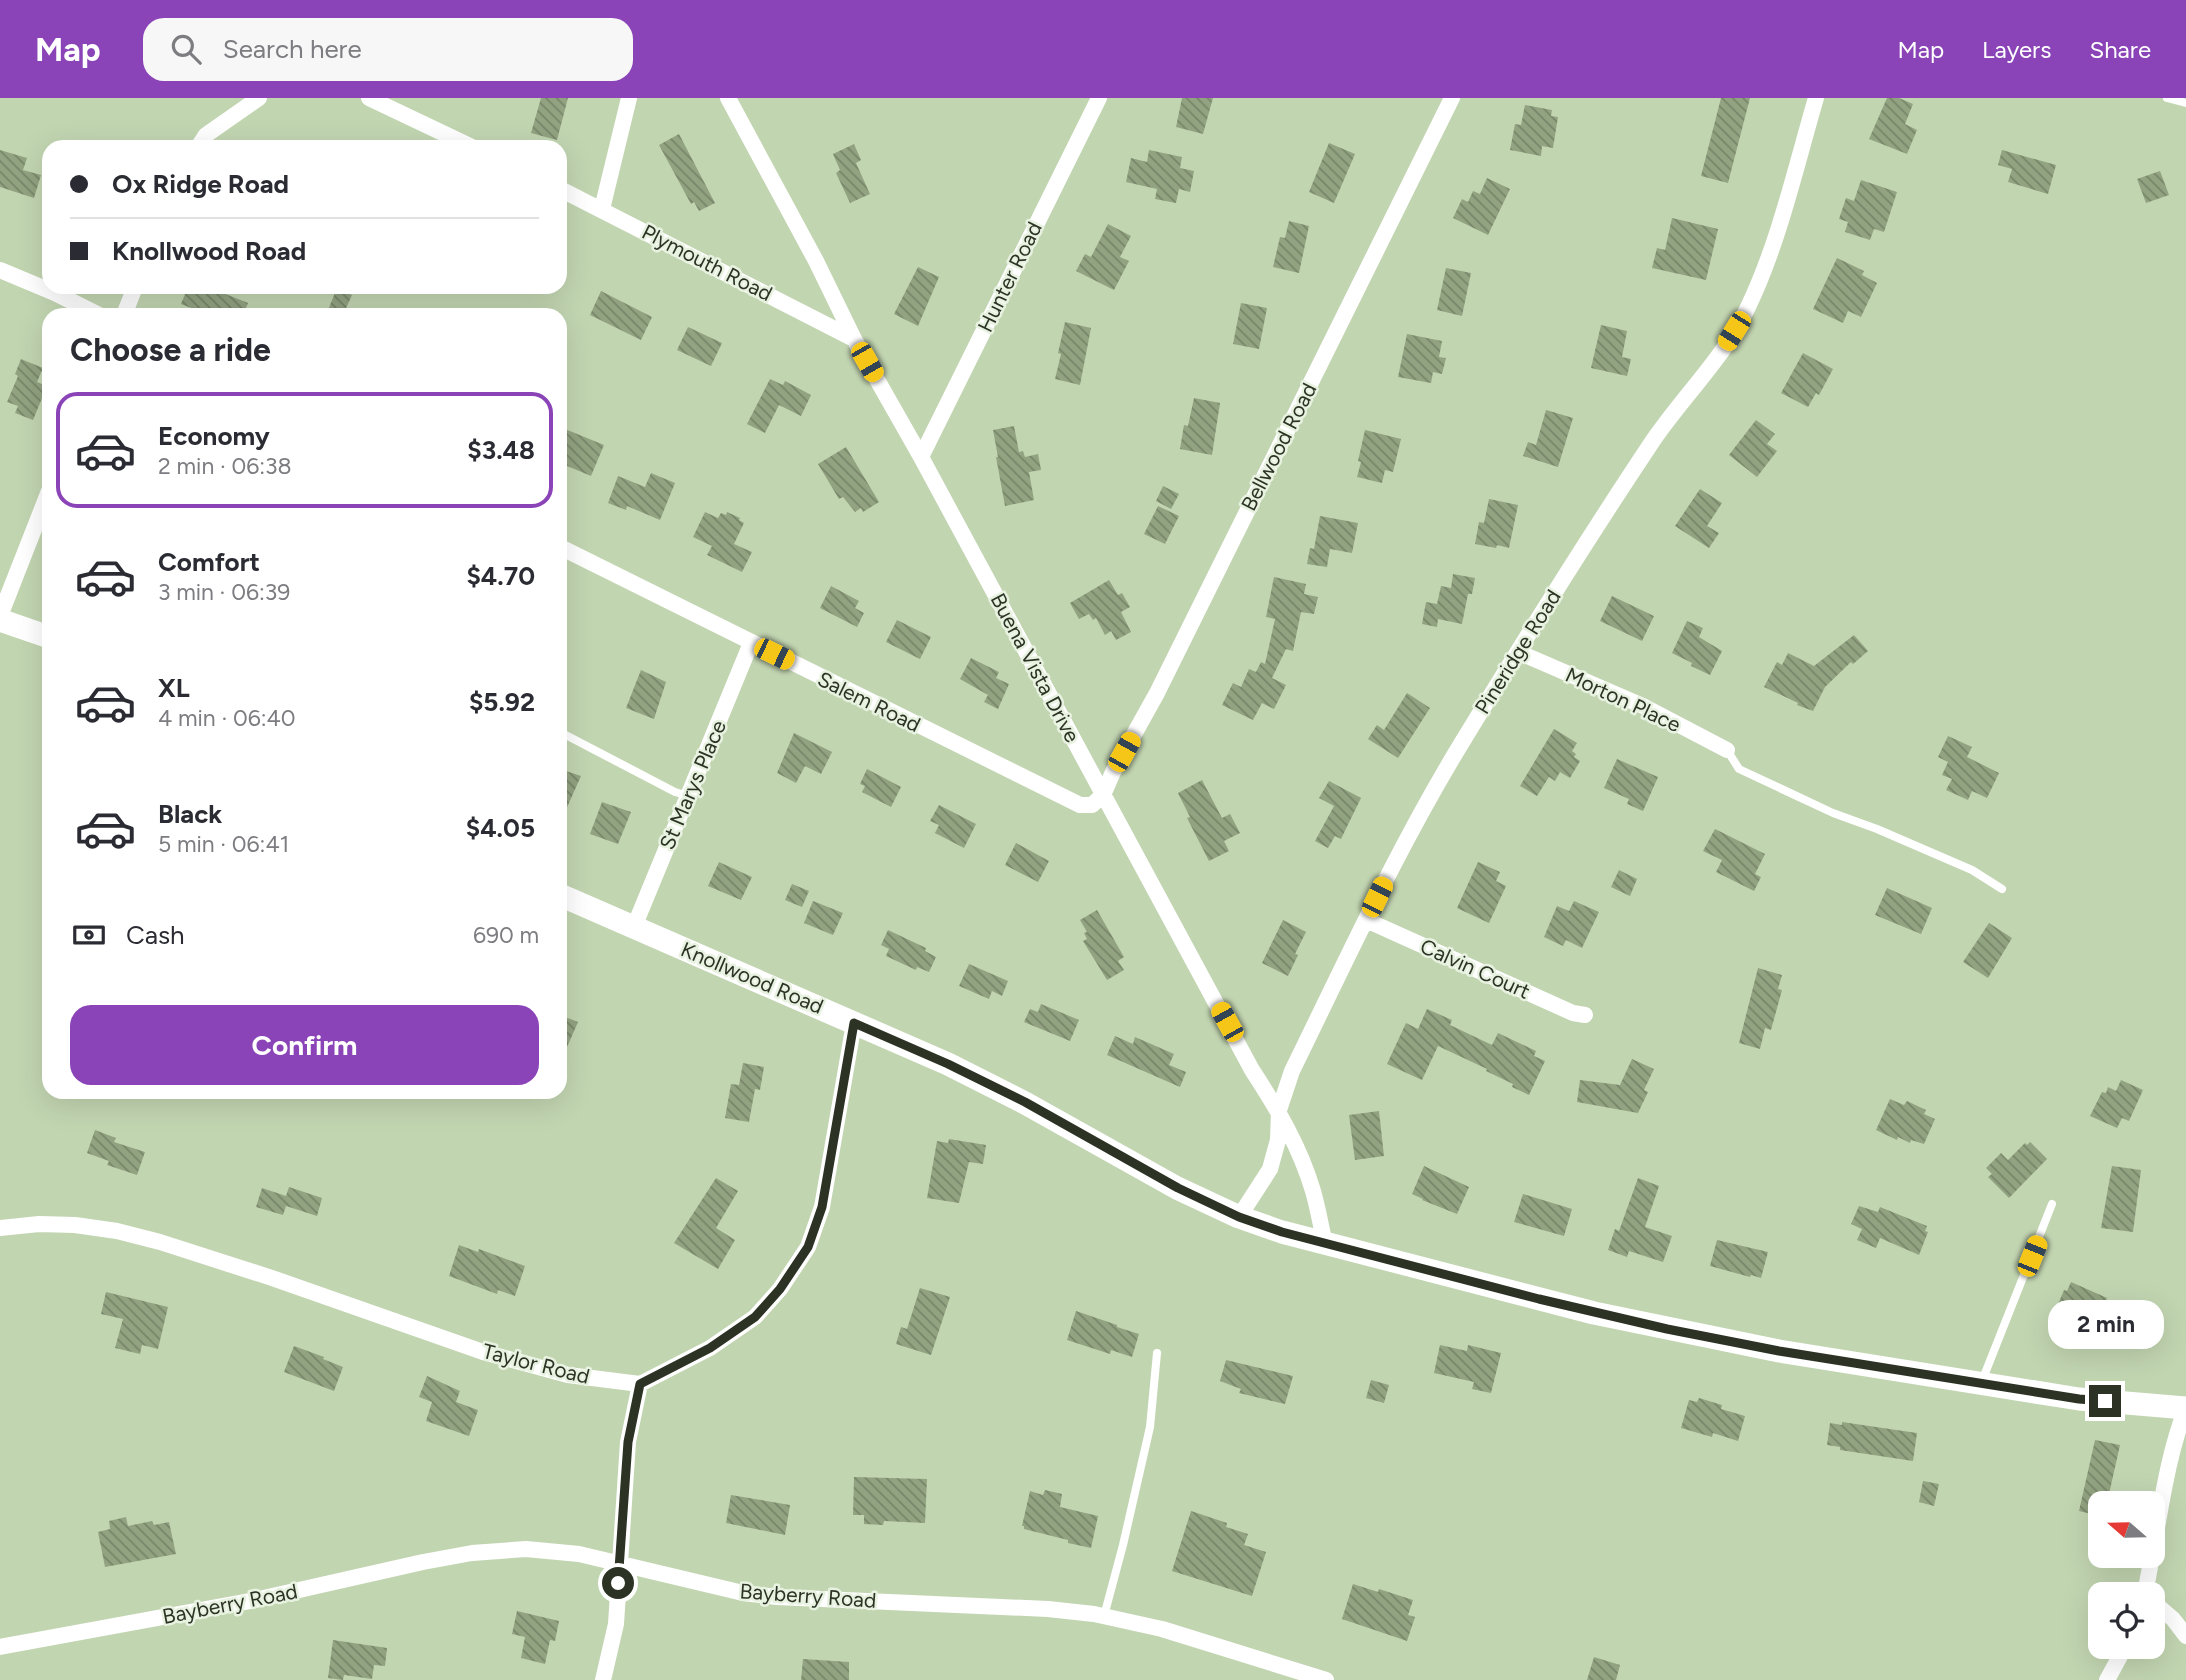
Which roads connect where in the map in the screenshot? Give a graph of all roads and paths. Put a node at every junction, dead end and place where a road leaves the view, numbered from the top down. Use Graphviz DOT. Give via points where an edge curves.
graph roads {
  1 [pos="259,98"];
  2 [pos="369,98"];
  3 [pos="629,98"];
  4 [pos="728,98"];
  5 [pos="1099,98"];
  6 [pos="1452,98"];
  7 [pos="1816,98"];
  8 [pos="2167,98"];
  9 [pos="2186,103"];
  10 [pos="202,140"];
  11 [pos="457,140"];
  12 [pos="567,192"];
  13 [pos="602,209"];
  14 [pos="0,270"];
  15 [pos="42,288"];
  16 [pos="57,294"];
  17 [pos="85,308"];
  18 [pos="853,339"];
  19 [pos="921,457"];
  20 [pos="42,509"];
  21 [pos="567,551"];
  22 [pos="0,618"];
  23 [pos="42,634"];
  24 [pos="751,643"];
  25 [pos="1518,652"];
  26 [pos="567,736"];
  27 [pos="1727,750"];
  28 [pos="1103,795"];
  29 [pos="689,796"];
  30 [pos="2002,889"];
  31 [pos="567,898"];
  32 [pos="1366,920"];
  33 [pos="634,927"];
  34 [pos="1585,1015"];
  35 [pos="854,1023"];
  36 [pos="1279,1110"];
  37 [pos="2052,1205"];
  38 [pos="1239,1217"];
  39 [pos="0,1228"];
  40 [pos="1325,1244"];
  41 [pos="1157,1353"];
  42 [pos="640,1384"];
  43 [pos="1981,1384"];
  44 [pos="2186,1408"];
  45 [pos="2164,1491"];
  46 [pos="620,1562"];
  47 [pos="2165,1612"];
  48 [pos="1104,1616"];
  49 [pos="2186,1636"];
  50 [pos="0,1647"];
  51 [pos="2118,1659"];
  52 [pos="603,1680"];
  53 [pos="1326,1680"];
  54 [pos="2107,1680"];
  1 -- 10 [label="street"];
  2 -- 11 [label="street"];
  3 -- 13 [label="street"];
  4 -- 18 [label="street, Buena Vista Drive"];
  5 -- 19 [label="street, Hunter Road"];
  6 -- 28 [label="street, Bellwood Road"];
  7 -- 25 [label="street, Pineridge Road" via="1769,258 1749,307 1619,491"];
  8 -- 9 [label="lane"];
  12 -- 13 [label="street, Plymouth Road"];
  13 -- 18 [label="street, Plymouth Road"];
  14 -- 15 [label="street"];
  16 -- 17 [label="street"];
  18 -- 19 [label="street, Buena Vista Drive"];
  19 -- 28 [label="street, Buena Vista Drive"];
  20 -- 22 [label="street"];
  21 -- 24 [label="street, Salem Road"];
  22 -- 23 [label="main road"];
  24 -- 28 [label="street, Salem Road" via="1080,805 1092,805"];
  24 -- 29 [label="street, St Marys Place"];
  25 -- 27 [label="street, Morton Place" via="1643,706"];
  25 -- 32 [label="street, Pineridge Road" via="1412,828"];
  26 -- 29 [label="lane"];
  27 -- 30 [label="lane" via="1739,769 1972,870"];
  28 -- 36 [label="street, Buena Vista Drive" via="1252,1070"];
  29 -- 33 [label="street, St Marys Place"];
  31 -- 33 [label="main road, Knollwood Road"];
  32 -- 34 [label="street, Calvin Court"];
  32 -- 36 [label="street, Pineridge Road" via="1292,1071"];
  33 -- 35 [label="main road, Knollwood Road"];
  35 -- 38 [label="main road, Knollwood Road" via="1025,1102"];
  35 -- 42 [label="street" via="822,1207 808,1247 755,1317 710,1348"];
  36 -- 38 [label="street, Pineridge Road" via="1278,1140 1270,1169"];
  36 -- 40 [label="street, Buena Vista Drive" via="1313,1190"];
  37 -- 43 [label="lane"];
  38 -- 40 [label="main road, Knollwood Road"];
  39 -- 42 [label="street, Taylor Road" via="39,1224 117,1231 272,1278 482,1352 568,1375"];
  40 -- 43 [label="main road, Knollwood Road" via="1667,1329"];
  41 -- 48 [label="lane" via="1150,1427"];
  42 -- 46 [label="street" via="628,1442"];
  43 -- 44 [label="main road, Knollwood Road" via="2079,1399"];
  44 -- 45 [label="street, Knollwood Road"];
  46 -- 48 [label="street, Bayberry Road" via="777,1597 1036,1608"];
  46 -- 50 [label="street, Bayberry Road" via="526,1549 472,1553 255,1600"];
  46 -- 52 [label="street" via="616,1624"];
  47 -- 49 [label="street"];
  48 -- 53 [label="street, Bayberry Road" via="1162,1629"];
  51 -- 54 [label="street"];
}
